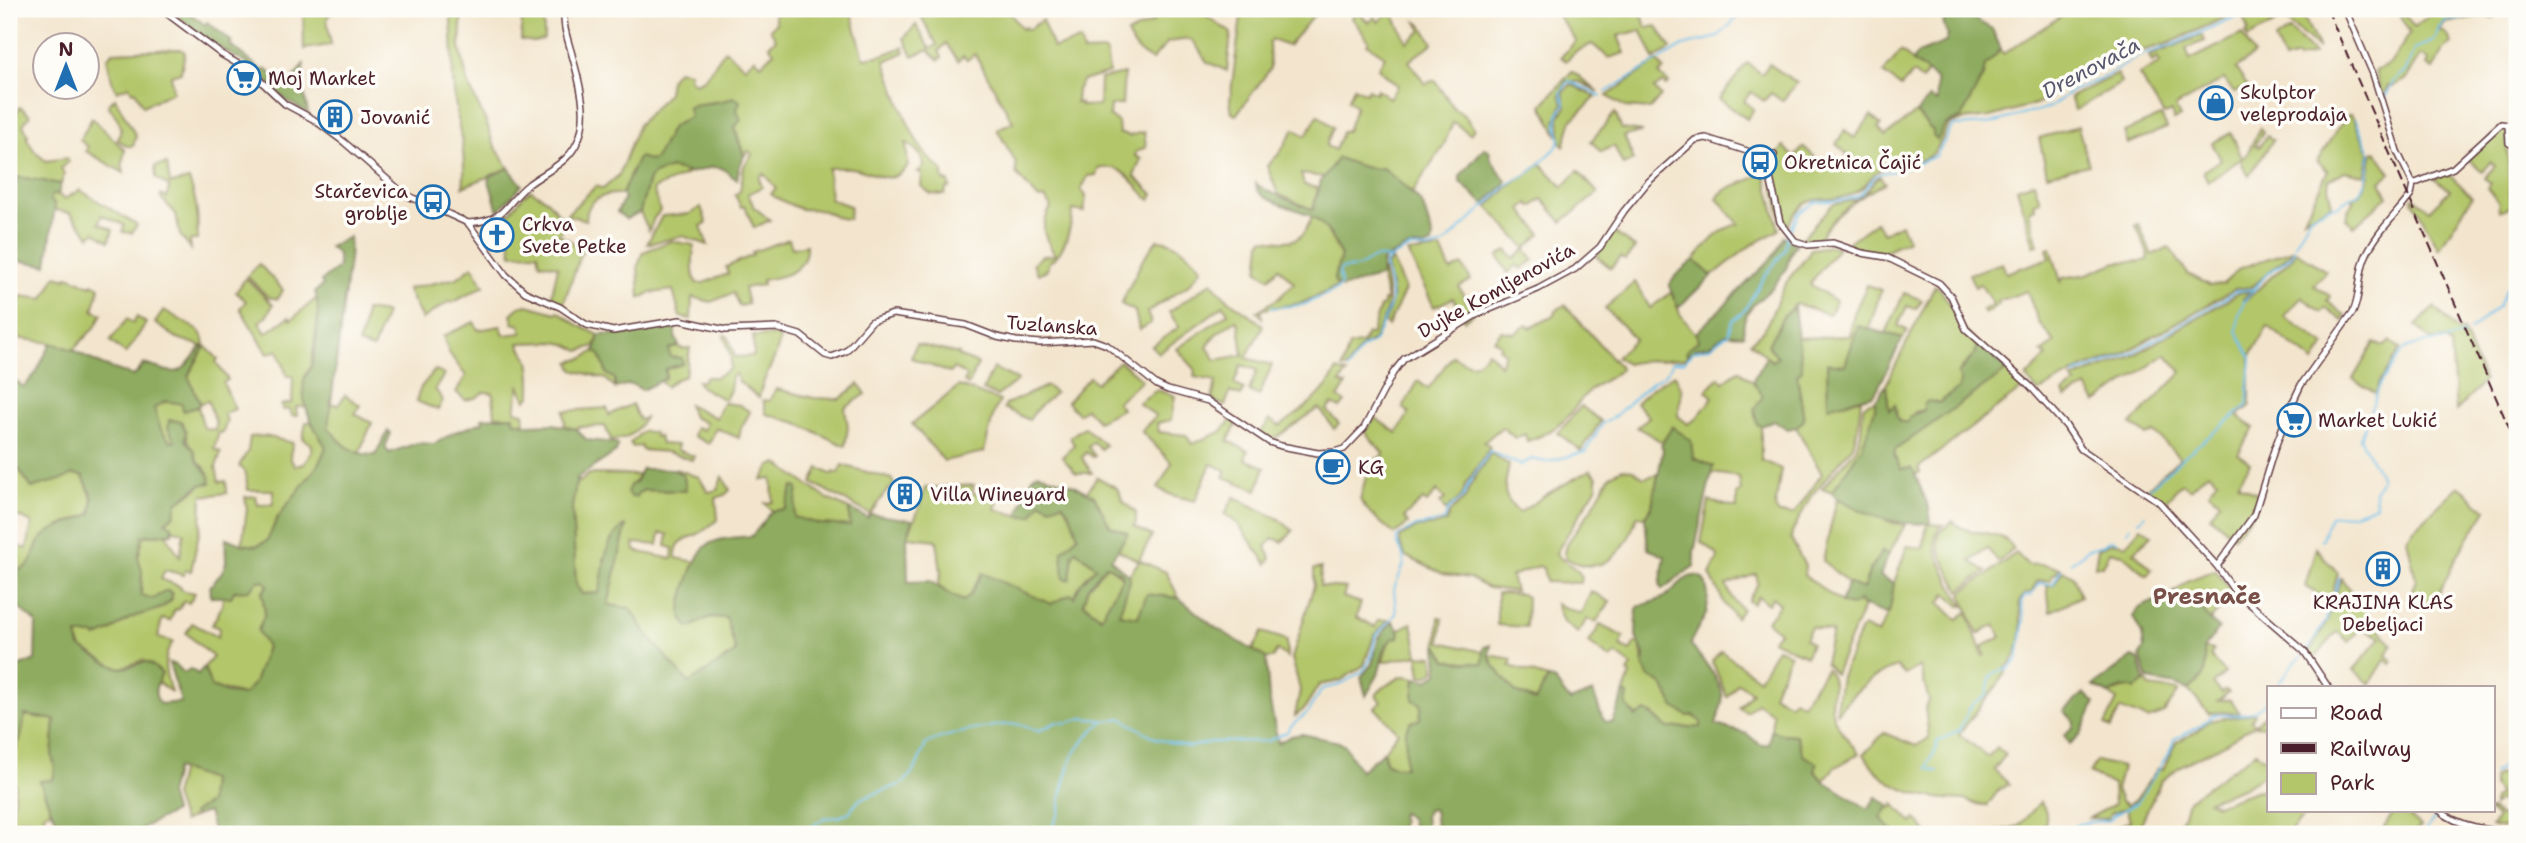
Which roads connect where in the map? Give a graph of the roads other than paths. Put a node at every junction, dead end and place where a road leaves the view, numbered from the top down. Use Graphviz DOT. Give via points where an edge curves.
graph roads {
  1 [pos="161,9"];
  2 [pos="565,9"];
  3 [pos="2345,9"];
  4 [pos="2517,146"];
  5 [pos="1774,155"];
  6 [pos="1765,165"];
  7 [pos="2413,184"];
  8 [pos="468,223"];
  9 [pos="1340,451"];
  10 [pos="2217,566"];
  11 [pos="2327,686"];
  12 [pos="2442,813"];
  13 [pos="2517,831"];
  1 -- 8 [label="street" via="245,67 285,104 344,142 404,194"];
  2 -- 8 [label="street" via="565,30 583,100 577,142 564,160 528,185 499,216"];
  3 -- 7 [label="street"];
  4 -- 7 [label="street" via="2510,143 2508,125 2500,124 2453,168"];
  5 -- 6 [label="street"];
  6 -- 9 [label="street, Dujke Komljenovića" via="1747,151 1696,139 1636,195 1600,247 1575,269 1476,315 1404,359 1364,428"];
  6 -- 10 [label="street" via="1780,222 1788,234 1800,244 1833,243 1886,257 1939,283 1951,296 1966,329 2030,386 2081,449 2159,502"];
  7 -- 10 [label="street" via="2411,195 2366,255 2353,312 2290,408 2254,515"];
  8 -- 9 [label="street, Tuzlanska" via="517,286 600,329 628,330 680,320 726,330 776,328 800,335 832,357 844,352 875,320 893,314 966,325 1016,341 1093,340 1107,345 1157,385 1209,401 1275,445 1318,453"];
  10 -- 11 [label="street" via="2242,598 2304,651"];
  12 -- 13 [label="street" via="2495,831"];
}
